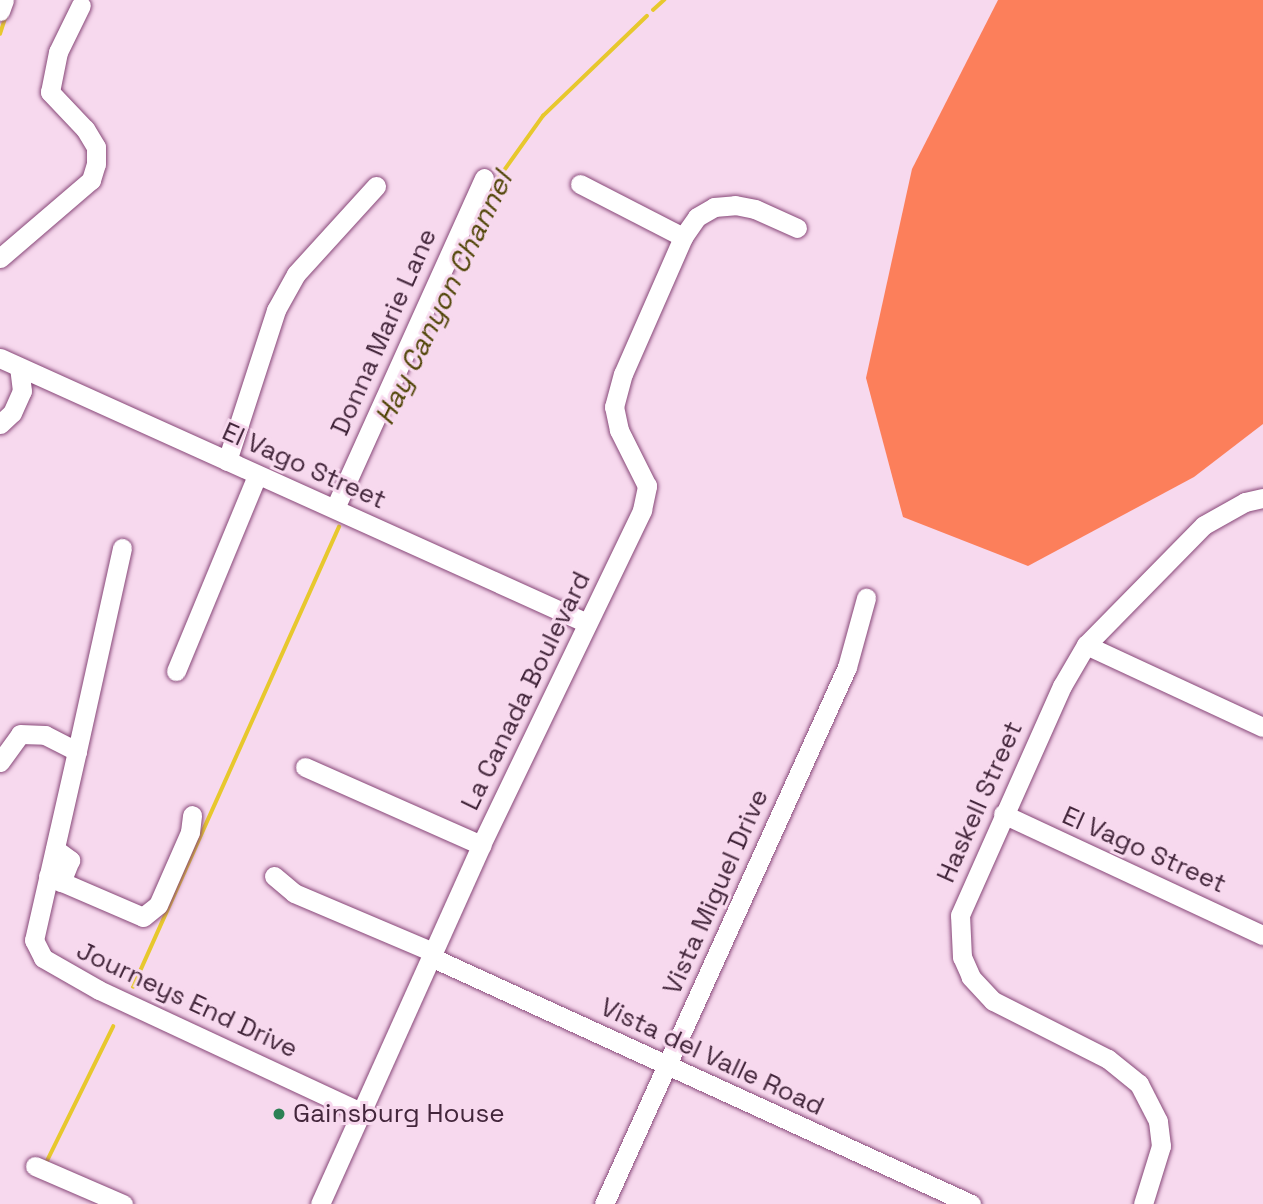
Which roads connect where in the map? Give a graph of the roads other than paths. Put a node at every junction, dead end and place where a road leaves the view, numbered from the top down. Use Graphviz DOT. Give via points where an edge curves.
graph roads {
  1 [pos="4,0"];
  2 [pos="81,5"];
  3 [pos="0,11"];
  4 [pos="484,177"];
  5 [pos="580,184"];
  6 [pos="376,186"];
  7 [pos="797,228"];
  8 [pos="683,237"];
  9 [pos="0,258"];
  10 [pos="0,358"];
  11 [pos="19,367"];
  12 [pos="0,424"];
  13 [pos="227,461"];
  14 [pos="257,475"];
  15 [pos="1263,498"];
  16 [pos="335,508"];
  17 [pos="122,548"];
  18 [pos="866,598"];
  19 [pos="587,623"];
  20 [pos="1086,645"];
  21 [pos="176,671"];
  22 [pos="1263,727"];
  23 [pos="77,751"];
  24 [pos="0,762"];
  25 [pos="304,767"];
  26 [pos="1003,814"];
  27 [pos="192,815"];
  28 [pos="481,845"];
  29 [pos="274,876"];
  30 [pos="55,879"];
  31 [pos="1263,935"];
  32 [pos="432,955"];
  33 [pos="668,1066"];
  34 [pos="361,1112"];
  35 [pos="34,1166"];
  36 [pos="123,1204"];
  37 [pos="320,1204"];
  38 [pos="604,1204"];
  39 [pos="971,1204"];
  40 [pos="1143,1204"];
  1 -- 3 [label="street"];
  2 -- 9 [label="street" via="58,52 50,92 96,147 91,180"];
  4 -- 16 [label="street, Donna Marie Lane"];
  5 -- 8 [label="street"];
  6 -- 13 [label="street" via="296,274 276,310"];
  7 -- 8 [label="street, La Canada Boulevard" via="755,209 714,207 697,217"];
  8 -- 19 [label="street, La Canada Boulevard" via="623,374 614,407 619,430 639,466 646,496"];
  10 -- 11 [label="street, El Vago Street"];
  11 -- 12 [label="street" via="22,391 12,413"];
  11 -- 13 [label="street, El Vago Street"];
  13 -- 14 [label="street, El Vago Street"];
  14 -- 16 [label="street, El Vago Street"];
  14 -- 21 [label="street"];
  15 -- 20 [label="street, Haskell Street" via="1245,502 1205,524"];
  16 -- 19 [label="street, El Vago Street"];
  17 -- 23 [label="street, Journeys End Drive"];
  18 -- 33 [label="street, Vista Miguel Drive" via="847,667"];
  19 -- 28 [label="street, La Canada Boulevard"];
  20 -- 22 [label="street"];
  20 -- 26 [label="street, Haskell Street"];
  23 -- 24 [label="street" via="45,735 20,734"];
  23 -- 30 [label="street, Journeys End Drive" via="55,849"];
  25 -- 28 [label="street"];
  26 -- 31 [label="street, El Vago Street"];
  26 -- 40 [label="street, Haskell Street" via="965,894 960,915 962,957 971,977 993,1002 1108,1059 1139,1084 1158,1121 1161,1146"];
  27 -- 30 [label="street" via="184,848 158,905 149,914 129,914"];
  28 -- 32 [label="street, La Canada Boulevard"];
  29 -- 32 [label="street, Vista del Valle Road" via="294,892"];
  30 -- 34 [label="street, Journeys End Drive" via="34,940 43,958 99,990"];
  32 -- 33 [label="street, Vista del Valle Road"];
  32 -- 34 [label="street, La Canada Boulevard"];
  33 -- 38 [label="street, Vista Miguel Drive"];
  33 -- 39 [label="street, Vista del Valle Road"];
  34 -- 37 [label="street, La Canada Boulevard"];
  35 -- 36 [label="street"];
}
